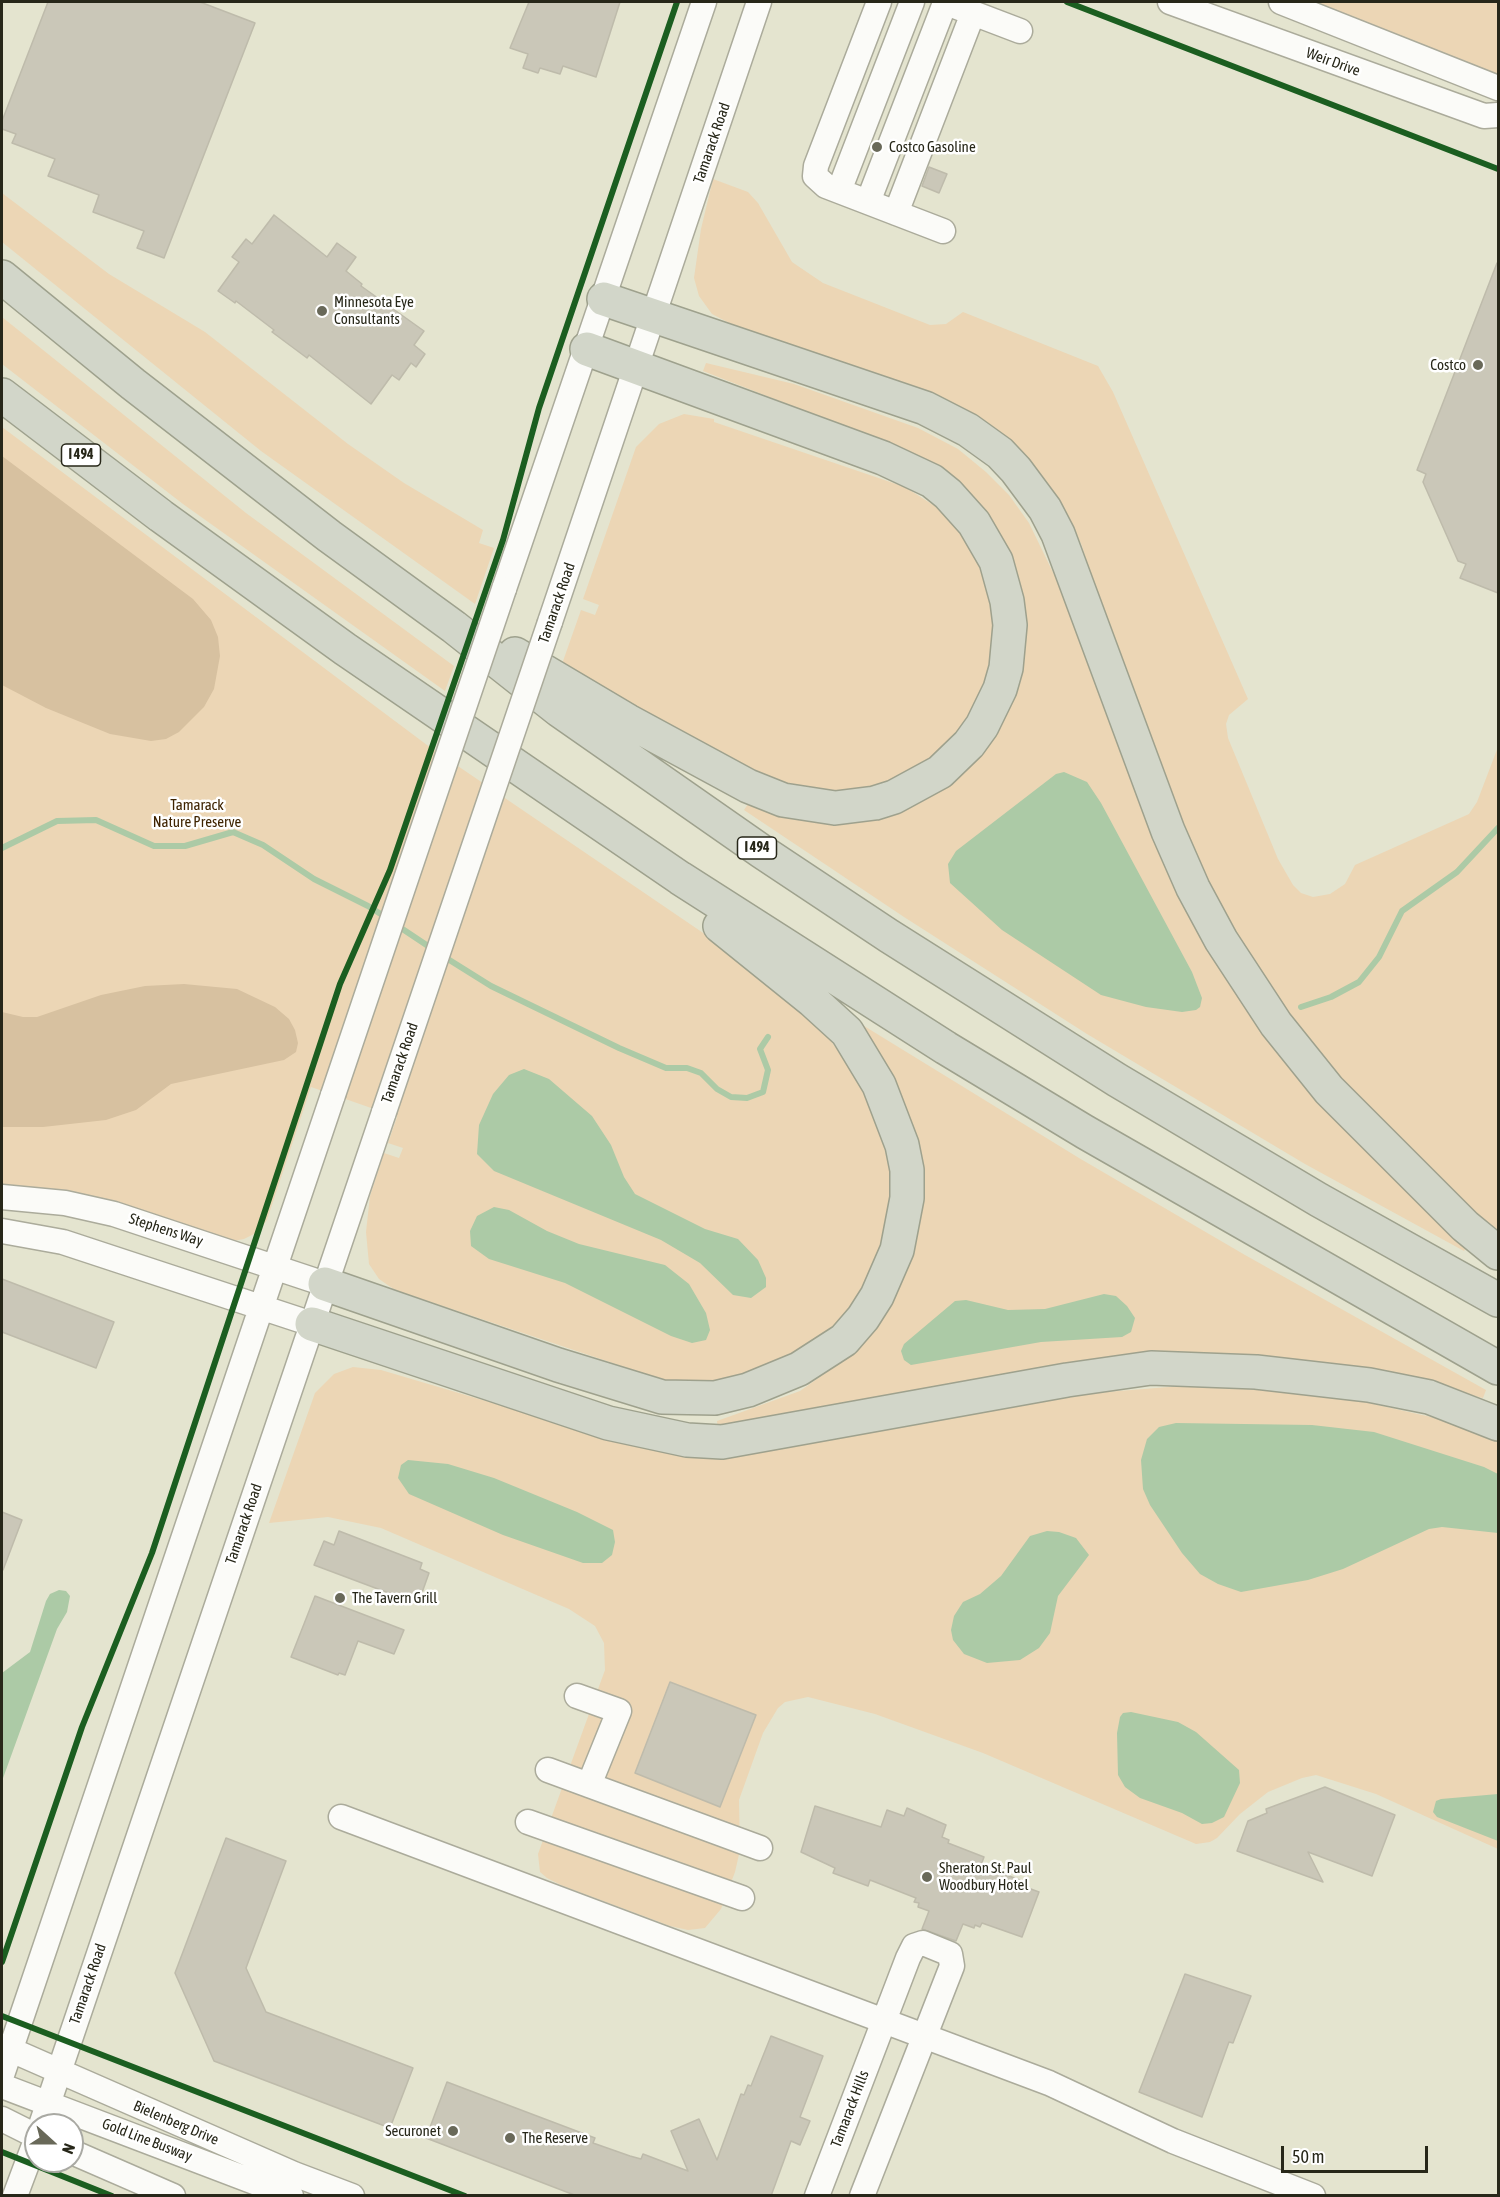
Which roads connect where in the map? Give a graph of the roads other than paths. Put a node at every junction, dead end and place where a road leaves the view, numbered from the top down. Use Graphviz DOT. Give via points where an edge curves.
graph roads {
  1 [pos="704,2"];
  2 [pos="759,2"];
  3 [pos="879,2"];
  4 [pos="912,2"];
  5 [pos="943,2"];
  6 [pos="1170,2"];
  7 [pos="1281,2"];
  8 [pos="973,13"];
  9 [pos="1020,31"];
  10 [pos="1498,88"];
  11 [pos="1498,115"];
  12 [pos="839,191"];
  13 [pos="868,202"];
  14 [pos="896,213"];
  15 [pos="942,231"];
  16 [pos="2,277"];
  17 [pos="604,298"];
  18 [pos="654,315"];
  19 [pos="587,349"];
  20 [pos="637,366"];
  21 [pos="2,394"];
  22 [pos="389,580"];
  23 [pos="539,784"];
  24 [pos="2,1197"];
  25 [pos="2,1231"];
  26 [pos="1498,1254"];
  27 [pos="275,1266"];
  28 [pos="325,1284"];
  29 [pos="1498,1299"];
  30 [pos="261,1306"];
  31 [pos="312,1324"];
  32 [pos="1498,1368"];
  33 [pos="1498,1424"];
  34 [pos="578,1696"];
  35 [pos="548,1770"];
  36 [pos="589,1785"];
  37 [pos="341,1817"];
  38 [pos="528,1822"];
  39 [pos="760,1848"];
  40 [pos="742,1898"];
  41 [pos="884,2022"];
  42 [pos="926,2036"];
  43 [pos="6,2048"];
  44 [pos="60,2072"];
  45 [pos="2,2075"];
  46 [pos="2,2086"];
  47 [pos="42,2113"];
  48 [pos="44,2113"];
  49 [pos="2,2119"];
  50 [pos="84,2127"];
  51 [pos="24,2130"];
  52 [pos="84,2157"];
  53 [pos="24,2172"];
  54 [pos="15,2196"];
  55 [pos="173,2196"];
  56 [pos="291,2196"];
  57 [pos="352,2196"];
  58 [pos="817,2196"];
  59 [pos="862,2196"];
  60 [pos="1313,2196"];
  1 -- 17 [label="street"];
  2 -- 18 [label="street, Tamarack Road"];
  3 -- 12 [label="street" via="816,166 819,181"];
  4 -- 12 [label="street"];
  5 -- 8 [label="street"];
  5 -- 13 [label="street"];
  6 -- 11 [label="street, Weir Drive" via="1484,116"];
  7 -- 10 [label="street"];
  8 -- 9 [label="street"];
  8 -- 14 [label="street"];
  12 -- 13 [label="street"];
  13 -- 14 [label="street"];
  14 -- 15 [label="street"];
  16 -- 22 [label="highway, I 494" via="133,384"];
  17 -- 18 [label="highway"];
  17 -- 19 [label="street"];
  18 -- 20 [label="street, Tamarack Road"];
  18 -- 26 [label="highway" via="925,408 968,429 1016,470 1058,534 1168,831 1221,940 1276,1024 1329,1090"];
  19 -- 20 [label="highway"];
  19 -- 27 [label="street, bridge"];
  20 -- 22 [label="highway" via="909,469 948,494 974,523 987,542 1002,580 1009,647 1000,690 987,717 969,744 939,772 894,797 854,807 817,807 766,795 628,721"];
  20 -- 28 [label="street, Tamarack Road, bridge"];
  21 -- 23 [label="highway, I 494" via="236,570"];
  22 -- 29 [label="highway, I 494" via="593,735 889,936 1196,1128"];
  23 -- 28 [label="highway" via="847,1032 879,1085 902,1145 907,1170 902,1226 888,1274 863,1318 844,1340 823,1355 748,1390 689,1399 662,1396 567,1368"];
  23 -- 32 [label="highway, I 494" via="783,945 1022,1094"];
  24 -- 27 [label="street, Stephens Way" via="65,1203 114,1214"];
  25 -- 30 [label="street" via="63,1242"];
  27 -- 28 [label="street, Stephens Way"];
  27 -- 30 [label="street"];
  28 -- 31 [label="street, Tamarack Road"];
  30 -- 31 [label="street"];
  30 -- 43 [label="street"];
  31 -- 33 [label="highway" via="608,1423 687,1440 722,1442 1151,1368 1256,1372 1369,1385 1429,1397"];
  31 -- 44 [label="street, Tamarack Road"];
  34 -- 36 [label="street" via="619,1711"];
  35 -- 36 [label="street"];
  36 -- 39 [label="street"];
  37 -- 41 [label="street"];
  38 -- 40 [label="street"];
  41 -- 42 [label="street"];
  41 -- 42 [label="street, Tamarack Hills" via="911,1951 923,1943 950,1954 953,1960"];
  41 -- 58 [label="street, Tamarack Hills"];
  42 -- 59 [label="street"];
  42 -- 60 [label="street" via="1049,2083 1173,2140"];
  43 -- 44 [label="street, Bielenberg Drive"];
  43 -- 45 [label="street"];
  44 -- 48 [label="street, Tamarack Road"];
  44 -- 57 [label="street, Bielenberg Drive"];
  46 -- 47 [label="street, Gold Line Busway"];
  49 -- 51 [label="street"];
  50 -- 56 [label="street, Gold Line Busway"];
  52 -- 55 [label="street"];
  53 -- 54 [label="street"];
}
